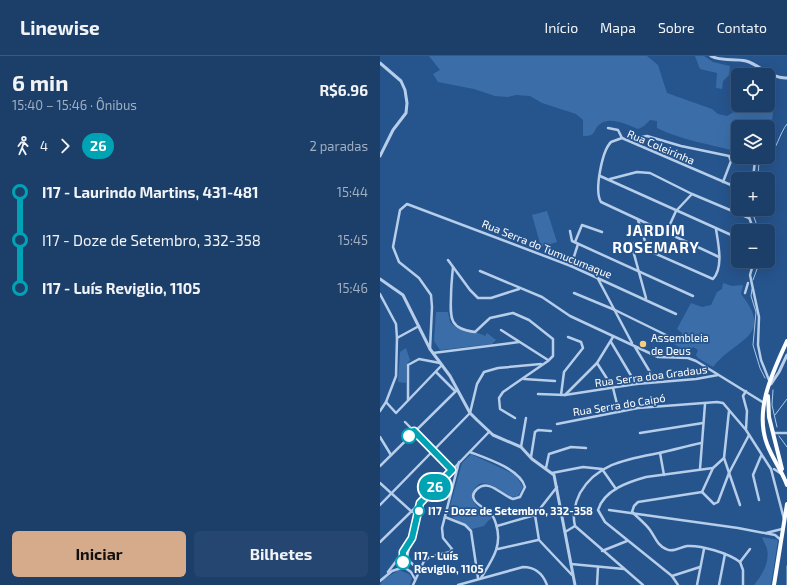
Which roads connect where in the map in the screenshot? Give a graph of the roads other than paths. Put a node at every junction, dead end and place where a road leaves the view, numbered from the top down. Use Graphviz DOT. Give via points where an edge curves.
graph roads {
  1 [pos="711,56"];
  2 [pos="724,56"];
  3 [pos="728,60"];
  4 [pos="380,63"];
  5 [pos="787,78"];
  6 [pos="608,128"];
  7 [pos="622,138"];
  8 [pos="638,145"];
  9 [pos="380,156"];
  10 [pos="600,176"];
  11 [pos="609,180"];
  12 [pos="723,182"];
  13 [pos="731,185"];
  14 [pos="692,194"];
  15 [pos="676,211"];
  16 [pos="749,218"];
  17 [pos="638,220"];
  18 [pos="751,224"];
  19 [pos="716,229"];
  20 [pos="570,230"];
  21 [pos="602,232"];
  22 [pos="666,233"];
  23 [pos="731,235"];
  24 [pos="575,242"];
  25 [pos="578,244"];
  26 [pos="648,250"];
  27 [pos="719,257"];
  28 [pos="448,260"];
  29 [pos="571,266"];
  30 [pos="453,268"];
  31 [pos="752,268"];
  32 [pos="480,271"];
  33 [pos="638,271"];
  34 [pos="596,276"];
  35 [pos="380,279"];
  36 [pos="520,288"];
  37 [pos="753,288"];
  38 [pos="745,292"];
  39 [pos="574,293"];
  40 [pos="380,294"];
  41 [pos="693,296"];
  42 [pos="646,299"];
  43 [pos="616,310"];
  44 [pos="676,314"];
  45 [pos="419,326"];
  46 [pos="501,330"];
  47 [pos="668,336"];
  48 [pos="568,337"];
  49 [pos="397,338"];
  50 [pos="613,338"];
  51 [pos="787,341"];
  52 [pos="519,342"];
  53 [pos="611,342"];
  54 [pos="634,345"];
  55 [pos="787,348"];
  56 [pos="430,349"];
  57 [pos="645,351"];
  58 [pos="433,353"];
  59 [pos="640,354"];
  60 [pos="787,355"];
  61 [pos="778,360"];
  62 [pos="548,361"];
  63 [pos="597,363"];
  64 [pos="441,364"];
  65 [pos="542,364"];
  66 [pos="766,371"];
  67 [pos="436,372"];
  68 [pos="719,375"];
  69 [pos="523,379"];
  70 [pos="555,381"];
  71 [pos="656,382"];
  72 [pos="770,382"];
  73 [pos="636,384"];
  74 [pos="613,388"];
  75 [pos="456,391"];
  76 [pos="746,391"];
  77 [pos="538,394"];
  78 [pos="563,395"];
  79 [pos="766,396"];
  80 [pos="408,400"];
  81 [pos="759,400"];
  82 [pos="386,402"];
  83 [pos="765,403"];
  84 [pos="705,404"];
  85 [pos="764,408"];
  86 [pos="729,410"];
  87 [pos="380,411"];
  88 [pos="619,412"];
  89 [pos="470,413"];
  90 [pos="768,413"];
  91 [pos="515,418"];
  92 [pos="526,418"];
  93 [pos="405,422"];
  94 [pos="703,423"];
  95 [pos="557,424"];
  96 [pos="746,430"];
  97 [pos="414,431"];
  98 [pos="551,431"];
  99 [pos="489,432"];
  100 [pos="640,433"];
  101 [pos="773,433"];
  102 [pos="787,433"];
  103 [pos="749,435"];
  104 [pos="765,436"];
  105 [pos="380,437"];
  106 [pos="701,443"];
  107 [pos="521,447"];
  108 [pos="586,448"];
  109 [pos="778,448"];
  110 [pos="770,450"];
  111 [pos="433,451"];
  112 [pos="470,452"];
  113 [pos="660,453"];
  114 [pos="391,455"];
  115 [pos="761,455"];
  116 [pos="531,457"];
  117 [pos="724,458"];
  118 [pos="459,462"];
  119 [pos="380,466"];
  120 [pos="546,468"];
  121 [pos="594,468"];
  122 [pos="713,468"];
  123 [pos="774,468"];
  124 [pos="602,469"];
  125 [pos="700,469"];
  126 [pos="452,470"];
  127 [pos="552,473"];
  128 [pos="730,473"];
  129 [pos="449,474"];
  130 [pos="664,475"];
  131 [pos="594,476"];
  132 [pos="786,477"];
  133 [pos="455,478"];
  134 [pos="380,483"];
  135 [pos="787,485"];
  136 [pos="557,487"];
  137 [pos="616,489"];
  138 [pos="702,492"];
  139 [pos="391,494"];
  140 [pos="760,500"];
  141 [pos="420,503"];
  142 [pos="787,504"];
  143 [pos="380,505"];
  144 [pos="740,505"];
  145 [pos="609,510"];
  146 [pos="411,511"];
  147 [pos="632,512"];
  148 [pos="418,515"];
  149 [pos="535,516"];
  150 [pos="445,517"];
  151 [pos="786,520"];
  152 [pos="497,526"];
  153 [pos="575,526"];
  154 [pos="783,528"];
  155 [pos="564,533"];
  156 [pos="773,533"];
  157 [pos="539,540"];
  158 [pos="627,541"];
  159 [pos="781,541"];
  160 [pos="380,542"];
  161 [pos="409,545"];
  162 [pos="704,549"];
  163 [pos="750,549"];
  164 [pos="498,550"];
  165 [pos="602,551"];
  166 [pos="403,552"];
  167 [pos="725,554"];
  168 [pos="740,562"];
  169 [pos="570,564"];
  170 [pos="404,567"];
  171 [pos="598,567"];
  172 [pos="700,567"];
  173 [pos="624,569"];
  174 [pos="419,570"];
  175 [pos="387,574"];
  176 [pos="672,576"];
  177 [pos="574,577"];
  178 [pos="479,578"];
  179 [pos="415,580"];
  180 [pos="380,581"];
  181 [pos="413,585"];
  182 [pos="458,585"];
  183 [pos="547,585"];
  184 [pos="575,585"];
  185 [pos="597,585"];
  186 [pos="644,585"];
  187 [pos="678,585"];
  188 [pos="697,585"];
  189 [pos="719,585"];
  190 [pos="743,585"];
  191 [pos="775,585"];
  1 -- 3 [label="street"];
  2 -- 3 [label="street"];
  3 -- 5 [label="street" via="746,62 779,78"];
  4 -- 9 [label="street" via="401,81 408,103 406,113"];
  6 -- 7 [label="street" via="618,130"];
  7 -- 8 [label="street, Rua Coleirinha"];
  7 -- 10 [label="street, Rua Coleirinha" via="611,142 607,147"];
  8 -- 12 [label="street, Rua Coleirinha"];
  8 -- 12 [label="street" via="642,137 650,136 681,146 729,156 731,161"];
  10 -- 11 [label="street"];
  10 -- 17 [label="street, Rua Coleirinha" via="600,201"];
  11 -- 14 [label="street" via="643,171"];
  11 -- 15 [label="street"];
  12 -- 13 [label="street, Rua Coleirinha"];
  14 -- 15 [label="street"];
  14 -- 16 [label="street"];
  15 -- 19 [label="street"];
  15 -- 22 [label="street"];
  16 -- 18 [label="street"];
  17 -- 22 [label="street"];
  17 -- 26 [label="street"];
  19 -- 23 [label="street"];
  19 -- 27 [label="street"];
  20 -- 24 [label="street" via="570,238"];
  21 -- 24 [label="street" via="582,224"];
  22 -- 27 [label="street"];
  24 -- 25 [label="street"];
  25 -- 29 [label="street"];
  25 -- 33 [label="street"];
  26 -- 27 [label="street" via="713,279"];
  26 -- 33 [label="street" via="630,242"];
  28 -- 30 [label="street"];
  29 -- 34 [label="street, Rua Serra do Tumucumaque"];
  29 -- 56 [label="street, Rua Serra do Tumucumaque" via="410,204 405,205 400,210 393,247 398,262 419,278 430,295"];
  30 -- 36 [label="street" via="481,300"];
  30 -- 62 [label="street" via="450,315 456,326 475,332 490,318 508,313 519,314 553,338 553,356"];
  31 -- 37 [label="street" via="750,275"];
  32 -- 36 [label="street"];
  33 -- 41 [label="street"];
  33 -- 42 [label="street"];
  34 -- 42 [label="street, Rua Serra do Tumucumaque"];
  34 -- 43 [label="street"];
  35 -- 45 [label="street" via="403,295"];
  36 -- 50 [label="street" via="542,297 570,316"];
  37 -- 38 [label="street" via="747,284"];
  37 -- 66 [label="street" via="759,317 758,349"];
  39 -- 43 [label="street"];
  40 -- 49 [label="street" via="396,324"];
  42 -- 44 [label="street, Rua Serra do Tumucumaque"];
  43 -- 47 [label="street"];
  43 -- 54 [label="street"];
  45 -- 49 [label="street"];
  45 -- 56 [label="street"];
  46 -- 52 [label="street"];
  48 -- 78 [label="street" via="581,342 583,348 564,372"];
  49 -- 82 [label="street" via="396,376"];
  50 -- 53 [label="street"];
  50 -- 54 [label="street"];
  51 -- 61 [label="highway"];
  52 -- 58 [label="street"];
  52 -- 62 [label="street"];
  53 -- 63 [label="street"];
  53 -- 73 [label="street"];
  54 -- 57 [label="street"];
  54 -- 59 [label="street"];
  55 -- 72 [label="highway"];
  56 -- 58 [label="street"];
  57 -- 59 [label="street"];
  57 -- 68 [label="street" via="661,358 692,360"];
  58 -- 64 [label="street"];
  59 -- 71 [label="street"];
  60 -- 72 [label="street" via="780,372"];
  61 -- 66 [label="street" via="772,372"];
  61 -- 72 [label="highway"];
  62 -- 65 [label="street"];
  63 -- 74 [label="street"];
  63 -- 78 [label="street"];
  64 -- 67 [label="street"];
  64 -- 75 [label="street"];
  64 -- 80 [label="street" via="419,359 408,365"];
  65 -- 69 [label="street"];
  65 -- 89 [label="street" via="498,368 484,372 477,384"];
  66 -- 72 [label="street"];
  67 -- 75 [label="street"];
  67 -- 80 [label="street"];
  68 -- 71 [label="street, Rua Serra doa Gradaus"];
  68 -- 76 [label="street"];
  69 -- 70 [label="street"];
  69 -- 91 [label="street" via="504,392 498,402 503,412"];
  71 -- 73 [label="street, Rua Serra doa Gradaus"];
  72 -- 79 [label="highway"];
  72 -- 90 [label="highway"];
  73 -- 74 [label="street, Rua Serra doa Gradaus"];
  74 -- 78 [label="street, Rua Serra doa Gradaus"];
  74 -- 88 [label="street"];
  75 -- 89 [label="street"];
  75 -- 97 [label="street"];
  76 -- 81 [label="street"];
  76 -- 96 [label="street" via="743,396 747,411"];
  77 -- 78 [label="street, Rua Serra doa Gradaus"];
  79 -- 81 [label="highway"];
  79 -- 83 [label="highway"];
  80 -- 82 [label="street" via="396,413"];
  81 -- 83 [label="street"];
  81 -- 85 [label="street"];
  82 -- 87 [label="street"];
  83 -- 85 [label="highway"];
  83 -- 90 [label="highway"];
  84 -- 86 [label="street, Rua Serra do Caipó" via="721,403"];
  84 -- 88 [label="street, Rua Serra do Caipó" via="661,406"];
  84 -- 94 [label="street"];
  85 -- 104 [label="highway"];
  86 -- 96 [label="street"];
  86 -- 117 [label="street"];
  88 -- 95 [label="street, Rua Serra do Caipó"];
  89 -- 99 [label="street"];
  89 -- 111 [label="street"];
  90 -- 101 [label="highway"];
  92 -- 107 [label="street"];
  93 -- 97 [label="street"];
  94 -- 100 [label="street"];
  94 -- 106 [label="street"];
  96 -- 103 [label="street"];
  97 -- 111 [label="street"];
  97 -- 114 [label="street"];
  98 -- 116 [label="street" via="535,432"];
  99 -- 107 [label="street"];
  99 -- 112 [label="street"];
  101 -- 102 [label="street"];
  101 -- 104 [label="highway"];
  101 -- 109 [label="highway"];
  103 -- 115 [label="street"];
  103 -- 128 [label="street"];
  104 -- 110 [label="highway"];
  105 -- 114 [label="street"];
  106 -- 113 [label="street"];
  106 -- 125 [label="street"];
  107 -- 116 [label="street"];
  108 -- 120 [label="street" via="571,447 549,454"];
  109 -- 110 [label="highway" via="775,452"];
  109 -- 132 [label="highway" via="781,468"];
  110 -- 123 [label="highway"];
  111 -- 126 [label="street"];
  111 -- 139 [label="street"];
  112 -- 118 [label="street"];
  112 -- 152 [label="street" via="504,467 516,474 524,483 524,490 516,498 510,498 488,486 479,487 475,492 475,502 489,511"];
  113 -- 124 [label="street" via="626,458"];
  113 -- 130 [label="street"];
  114 -- 119 [label="street"];
  115 -- 123 [label="street"];
  115 -- 140 [label="street" via="753,475"];
  116 -- 120 [label="street"];
  117 -- 122 [label="street"];
  117 -- 128 [label="street"];
  118 -- 126 [label="street"];
  118 -- 133 [label="street"];
  120 -- 127 [label="street"];
  121 -- 124 [label="street"];
  121 -- 127 [label="street" via="583,467"];
  121 -- 131 [label="street"];
  122 -- 125 [label="street"];
  122 -- 138 [label="street"];
  123 -- 132 [label="highway"];
  123 -- 151 [label="street"];
  124 -- 131 [label="street"];
  124 -- 137 [label="street"];
  125 -- 130 [label="street"];
  126 -- 129 [label="street"];
  127 -- 136 [label="street"];
  128 -- 138 [label="street" via="717,503 711,503"];
  128 -- 144 [label="street"];
  129 -- 133 [label="street"];
  129 -- 141 [label="street"];
  130 -- 137 [label="street" via="635,480"];
  131 -- 153 [label="street" via="578,497 574,513"];
  132 -- 135 [label="highway"];
  133 -- 150 [label="street"];
  134 -- 139 [label="street"];
  136 -- 149 [label="street"];
  136 -- 155 [label="street"];
  137 -- 158 [label="street" via="604,499 598,510 602,518"];
  138 -- 147 [label="street" via="638,502"];
  139 -- 143 [label="street"];
  139 -- 146 [label="street"];
  141 -- 146 [label="street"];
  141 -- 148 [label="street"];
  142 -- 151 [label="highway"];
  145 -- 147 [label="street"];
  146 -- 148 [label="street"];
  146 -- 160 [label="street"];
  147 -- 156 [label="street" via="763,534"];
  147 -- 162 [label="street" via="665,549 691,546"];
  148 -- 161 [label="street"];
  149 -- 152 [label="street"];
  149 -- 157 [label="street"];
  150 -- 174 [label="street" via="442,535 452,546 452,550 430,557"];
  150 -- 178 [label="street" via="465,525 471,531"];
  151 -- 154 [label="highway"];
  151 -- 191 [label="highway"];
  152 -- 164 [label="street"];
  153 -- 155 [label="street"];
  153 -- 165 [label="street"];
  154 -- 156 [label="street"];
  154 -- 159 [label="highway"];
  155 -- 169 [label="street"];
  156 -- 159 [label="street"];
  157 -- 164 [label="street"];
  157 -- 177 [label="street"];
  158 -- 165 [label="street"];
  158 -- 176 [label="street"];
  159 -- 191 [label="highway"];
  161 -- 166 [label="street"];
  161 -- 174 [label="street" via="407,559"];
  162 -- 167 [label="street"];
  162 -- 172 [label="street"];
  163 -- 168 [label="street"];
  164 -- 178 [label="street"];
  165 -- 173 [label="street"];
  166 -- 170 [label="street"];
  166 -- 175 [label="street"];
  167 -- 168 [label="street"];
  167 -- 189 [label="street"];
  168 -- 190 [label="street"];
  169 -- 171 [label="street"];
  169 -- 177 [label="street"];
  170 -- 175 [label="street"];
  170 -- 179 [label="street" via="411,572"];
  171 -- 173 [label="street"];
  171 -- 185 [label="street"];
  172 -- 176 [label="street"];
  172 -- 188 [label="street"];
  173 -- 186 [label="street"];
  174 -- 179 [label="street"];
  175 -- 180 [label="street"];
  176 -- 187 [label="street"];
  177 -- 184 [label="street"];
  178 -- 182 [label="street"];
  178 -- 183 [label="street" via="529,567 540,573"];
  179 -- 181 [label="street"];
}
